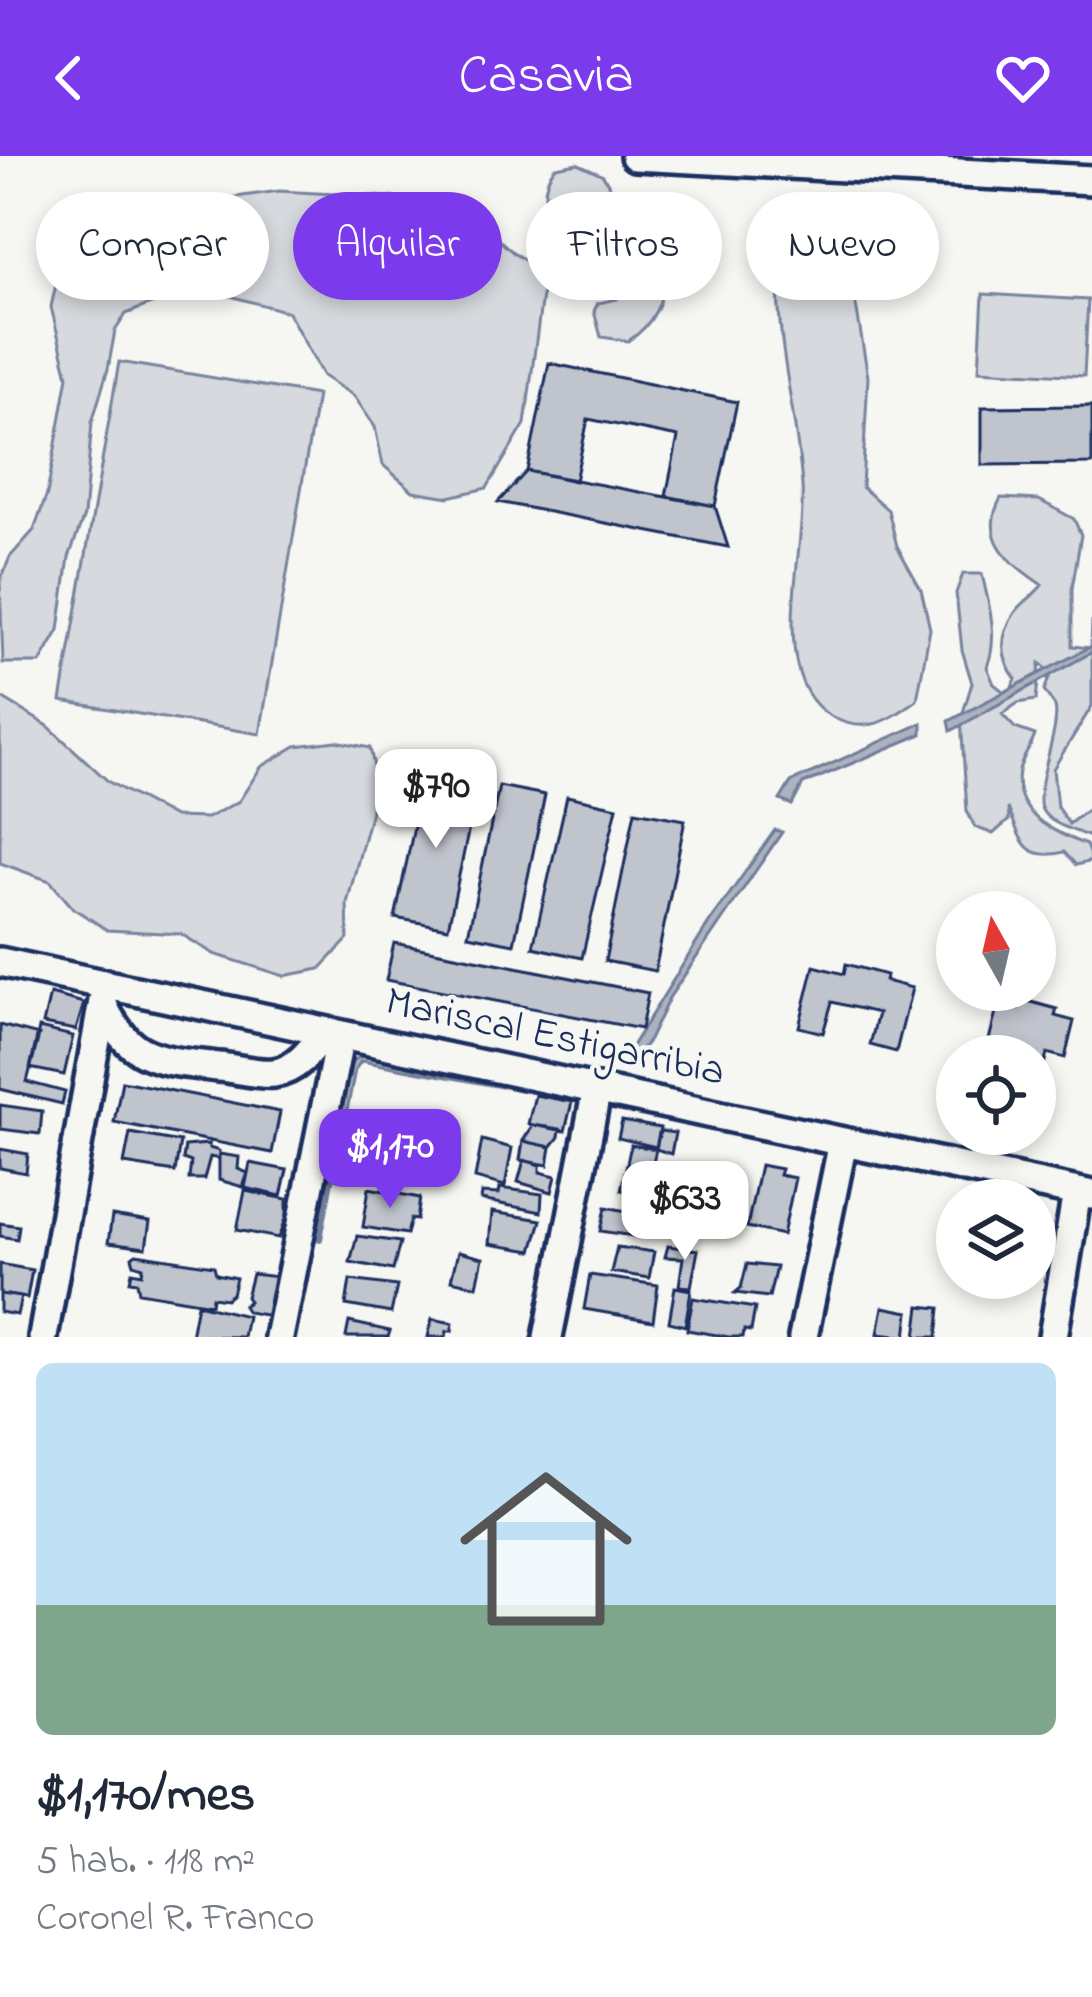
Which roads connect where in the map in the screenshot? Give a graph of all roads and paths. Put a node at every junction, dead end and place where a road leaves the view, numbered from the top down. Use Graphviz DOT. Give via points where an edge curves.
graph roads {
  1 [pos="635,156"];
  2 [pos="950,163"];
  3 [pos="1092,180"];
  4 [pos="0,962"];
  5 [pos="105,994"];
  6 [pos="332,1034"];
  7 [pos="597,1089"];
  8 [pos="843,1142"];
  9 [pos="1084,1194"];
  10 [pos="43,1337"];
  11 [pos="279,1337"];
  12 [pos="548,1337"];
  13 [pos="803,1337"];
  14 [pos="1053,1337"];
  1 -- 2 [label="street"];
  2 -- 3 [label="street"];
  4 -- 5 [label="street, Mariscal Estigarribia"];
  5 -- 6 [label="street, Mariscal Estigarribia"];
  5 -- 6 [label="street" via="114,1029 156,1060 274,1073"];
  5 -- 10 [label="street"];
  6 -- 7 [label="street, Mariscal Estigarribia"];
  6 -- 11 [label="street"];
  7 -- 8 [label="street, Mariscal Estigarribia"];
  7 -- 12 [label="street"];
  8 -- 9 [label="street, Mariscal Estigarribia"];
  8 -- 13 [label="street"];
  9 -- 14 [label="street"];
}
